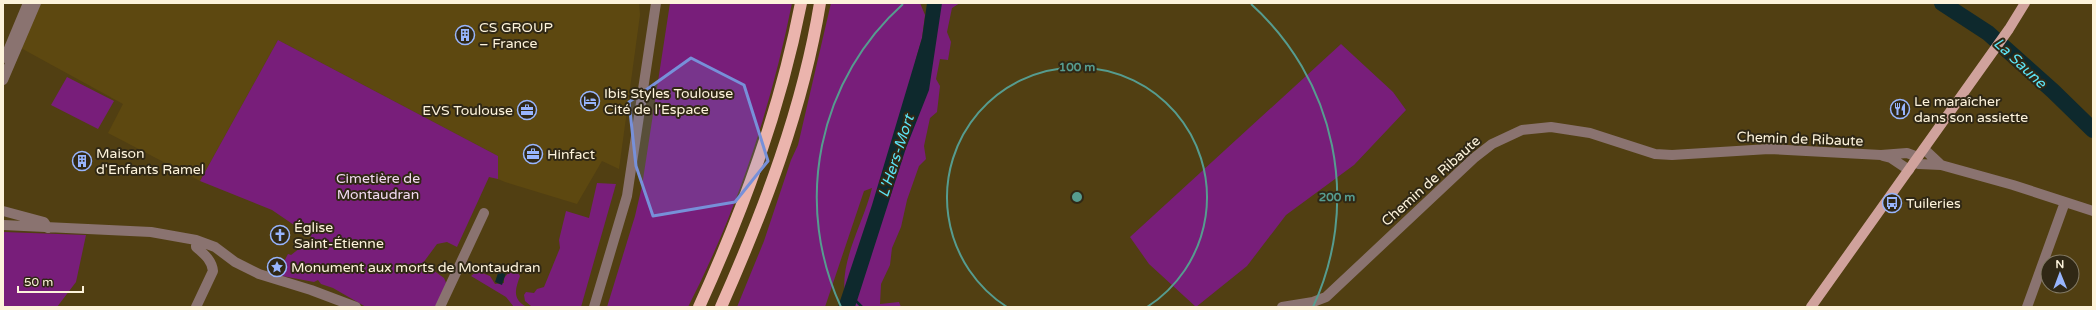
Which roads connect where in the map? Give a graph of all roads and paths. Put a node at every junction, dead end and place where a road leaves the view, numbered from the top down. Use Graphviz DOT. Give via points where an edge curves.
graph roads {
  1 [pos="28,3"];
  2 [pos="36,3"];
  3 [pos="656,3"];
  4 [pos="801,3"];
  5 [pos="820,3"];
  6 [pos="2025,3"];
  7 [pos="3,62"];
  8 [pos="3,80"];
  9 [pos="1881,155"];
  10 [pos="1916,160"];
  11 [pos="1940,165"];
  12 [pos="2065,202"];
  13 [pos="3,211"];
  14 [pos="2093,211"];
  15 [pos="484,213"];
  16 [pos="3,225"];
  17 [pos="48,228"];
  18 [pos="196,240"];
  19 [pos="196,307"];
  20 [pos="356,307"];
  21 [pos="440,307"];
  22 [pos="594,307"];
  23 [pos="699,307"];
  24 [pos="721,307"];
  25 [pos="1282,307"];
  26 [pos="1811,307"];
  27 [pos="2027,307"];
  1 -- 7 [label="street"];
  2 -- 8 [label="street"];
  3 -- 22 [label="street" via="627,196"];
  4 -- 23 [label="highway" via="784,80 758,165 740,214"];
  5 -- 24 [label="highway" via="801,88 784,145 754,229"];
  6 -- 10 [label="main road"];
  9 -- 10 [label="street, Chemin de Ribaute"];
  9 -- 10 [label="street, Chemin de Ribaute" via="1907,153"];
  9 -- 25 [label="street, Chemin de Ribaute" via="1768,149 1655,154 1607,138 1572,130 1551,127 1522,130 1492,144 1474,158 1326,297"];
  10 -- 11 [label="street"];
  10 -- 11 [label="street" via="1919,164"];
  10 -- 26 [label="main road"];
  11 -- 12 [label="street"];
  12 -- 14 [label="street"];
  12 -- 27 [label="street"];
  13 -- 17 [label="street" via="44,222"];
  15 -- 21 [label="street"];
  16 -- 17 [label="street"];
  17 -- 18 [label="street" via="151,232"];
  18 -- 19 [label="street" via="196,247 208,258 213,271"];
  18 -- 20 [label="street" via="215,247 235,262 259,274"];
}
